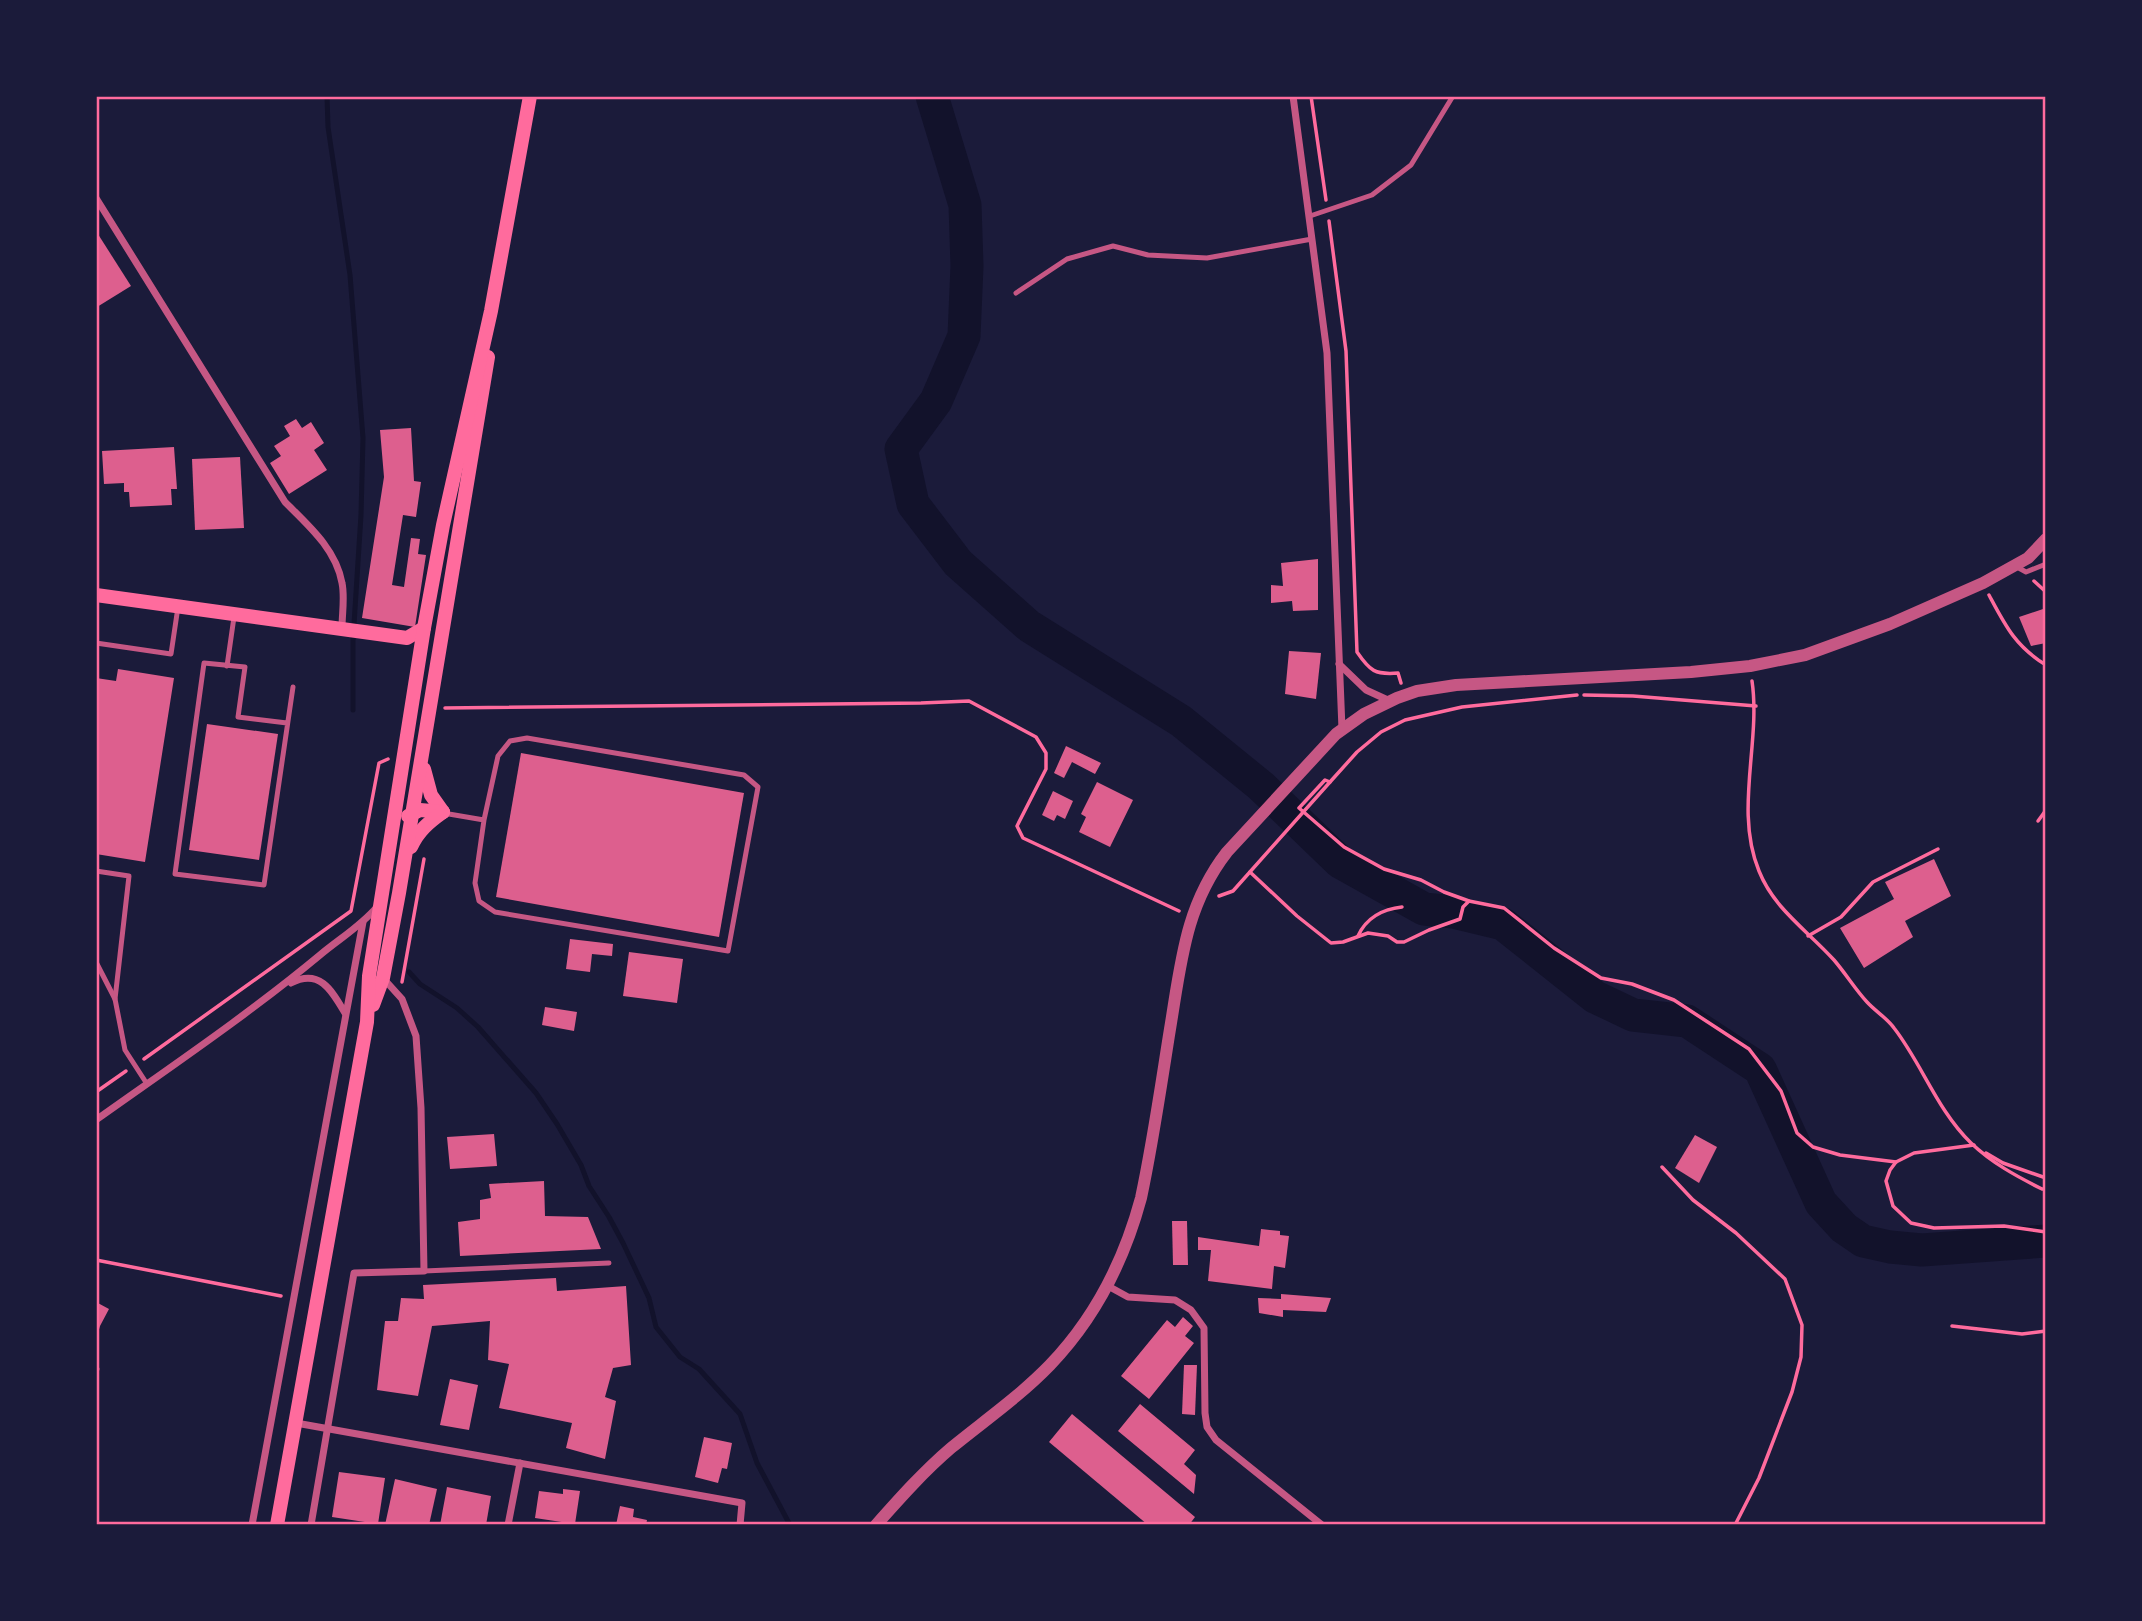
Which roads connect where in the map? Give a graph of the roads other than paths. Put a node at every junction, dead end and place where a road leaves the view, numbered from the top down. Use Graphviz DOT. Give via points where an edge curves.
graph roads {
  1 [pos="530,96"];
  2 [pos="1293,96"];
  3 [pos="1453,96"];
  4 [pos="96,198"];
  5 [pos="1310,216"];
  6 [pos="1312,239"];
  7 [pos="1016,293"];
  8 [pos="491,311"];
  9 [pos="466,498"];
  10 [pos="2046,539"];
  11 [pos="2046,564"];
  12 [pos="2016,566"];
  13 [pos="96,595"];
  14 [pos="178,607"];
  15 [pos="234,615"];
  16 [pos="342,631"];
  17 [pos="418,641"];
  18 [pos="96,643"];
  19 [pos="1339,663"];
  20 [pos="227,666"];
  21 [pos="293,687"];
  22 [pos="1390,701"];
  23 [pos="412,713"];
  24 [pos="287,723"];
  25 [pos="1342,729"];
  26 [pos="426,735"];
  27 [pos="423,755"];
  28 [pos="416,809"];
  29 [pos="443,813"];
  30 [pos="484,820"];
  31 [pos="405,860"];
  32 [pos="96,871"];
  33 [pos="381,902"];
  34 [pos="363,922"];
  35 [pos="96,962"];
  36 [pos="383,978"];
  37 [pos="281,988"];
  38 [pos="115,999"];
  39 [pos="345,1013"];
  40 [pos="367,1022"];
  41 [pos="147,1084"];
  42 [pos="96,1120"];
  43 [pos="608,1263"];
  44 [pos="425,1271"];
  45 [pos="1108,1286"];
  46 [pos="295,1423"];
  47 [pos="328,1428"];
  48 [pos="520,1463"];
  49 [pos="252,1525"];
  50 [pos="277,1525"];
  51 [pos="311,1525"];
  52 [pos="508,1525"];
  53 [pos="740,1525"];
  54 [pos="876,1525"];
  55 [pos="1322,1525"];
  1 -- 8 [label="main road"];
  2 -- 5 [label="street"];
  3 -- 5 [label="lane" via="1410,165 1373,195"];
  4 -- 16 [label="street" via="285,502 328,549 342,583"];
  5 -- 6 [label="street"];
  6 -- 7 [label="lane" via="1207,258 1148,255 1113,246 1067,259"];
  6 -- 19 [label="street" via="1329,378"];
  8 -- 9 [label="main road" via="493,331"];
  8 -- 17 [label="main road"];
  9 -- 17 [label="main road" via="448,557 436,628"];
  9 -- 26 [label="main road"];
  10 -- 12 [label="street"];
  11 -- 12 [label="lane" via="2026,572"];
  12 -- 22 [label="street" via="1841,643 1750,666 1456,685"];
  13 -- 14 [label="main road"];
  14 -- 15 [label="main road"];
  14 -- 18 [label="lane" via="171,654"];
  15 -- 16 [label="main road"];
  15 -- 20 [label="lane"];
  16 -- 17 [label="main road"];
  17 -- 23 [label="main road"];
  17 -- 26 [label="main road" via="430,652"];
  19 -- 22 [label="street" via="1366,690"];
  19 -- 25 [label="street"];
  20 -- 24 [label="lane" via="246,667 238,717"];
  20 -- 24 [label="lane" via="204,663 175,874 264,885"];
  21 -- 24 [label="lane"];
  22 -- 25 [label="street"];
  23 -- 28 [label="main road" via="415,744 408,792"];
  23 -- 33 [label="main road"];
  25 -- 45 [label="street" via="1227,852 1196,904 1141,1198"];
  26 -- 27 [label="main road"];
  27 -- 28 [label="main road"];
  27 -- 29 [label="main road" via="431,796"];
  28 -- 29 [label="main road"];
  28 -- 31 [label="main road"];
  28 -- 33 [label="main road" via="405,821 393,875"];
  29 -- 30 [label="lane"];
  29 -- 31 [label="main road" via="416,836"];
  30 -- 30 [label="lane" via="498,756 510,741 527,738 744,775 758,787 727,951 495,912 480,901 475,883"];
  31 -- 36 [label="main road"];
  32 -- 38 [label="lane" via="129,876"];
  33 -- 34 [label="street"];
  33 -- 40 [label="main road"];
  34 -- 37 [label="street"];
  34 -- 39 [label="street"];
  35 -- 38 [label="lane"];
  36 -- 40 [label="main road"];
  36 -- 44 [label="street" via="402,999 416,1035"];
  37 -- 39 [label="street" via="299,979 322,981"];
  37 -- 41 [label="street"];
  38 -- 41 [label="lane" via="125,1050"];
  39 -- 49 [label="street"];
  40 -- 46 [label="main road"];
  41 -- 42 [label="street"];
  43 -- 44 [label="lane"];
  44 -- 47 [label="street" via="354,1273"];
  45 -- 54 [label="street" via="1050,1365 950,1449"];
  45 -- 55 [label="street" via="1128,1297 1175,1300 1191,1310 1203,1328 1208,1427 1216,1440"];
  46 -- 47 [label="street"];
  46 -- 50 [label="main road"];
  47 -- 48 [label="street"];
  47 -- 51 [label="street"];
  48 -- 52 [label="street"];
  48 -- 53 [label="street" via="742,1503"];
}
